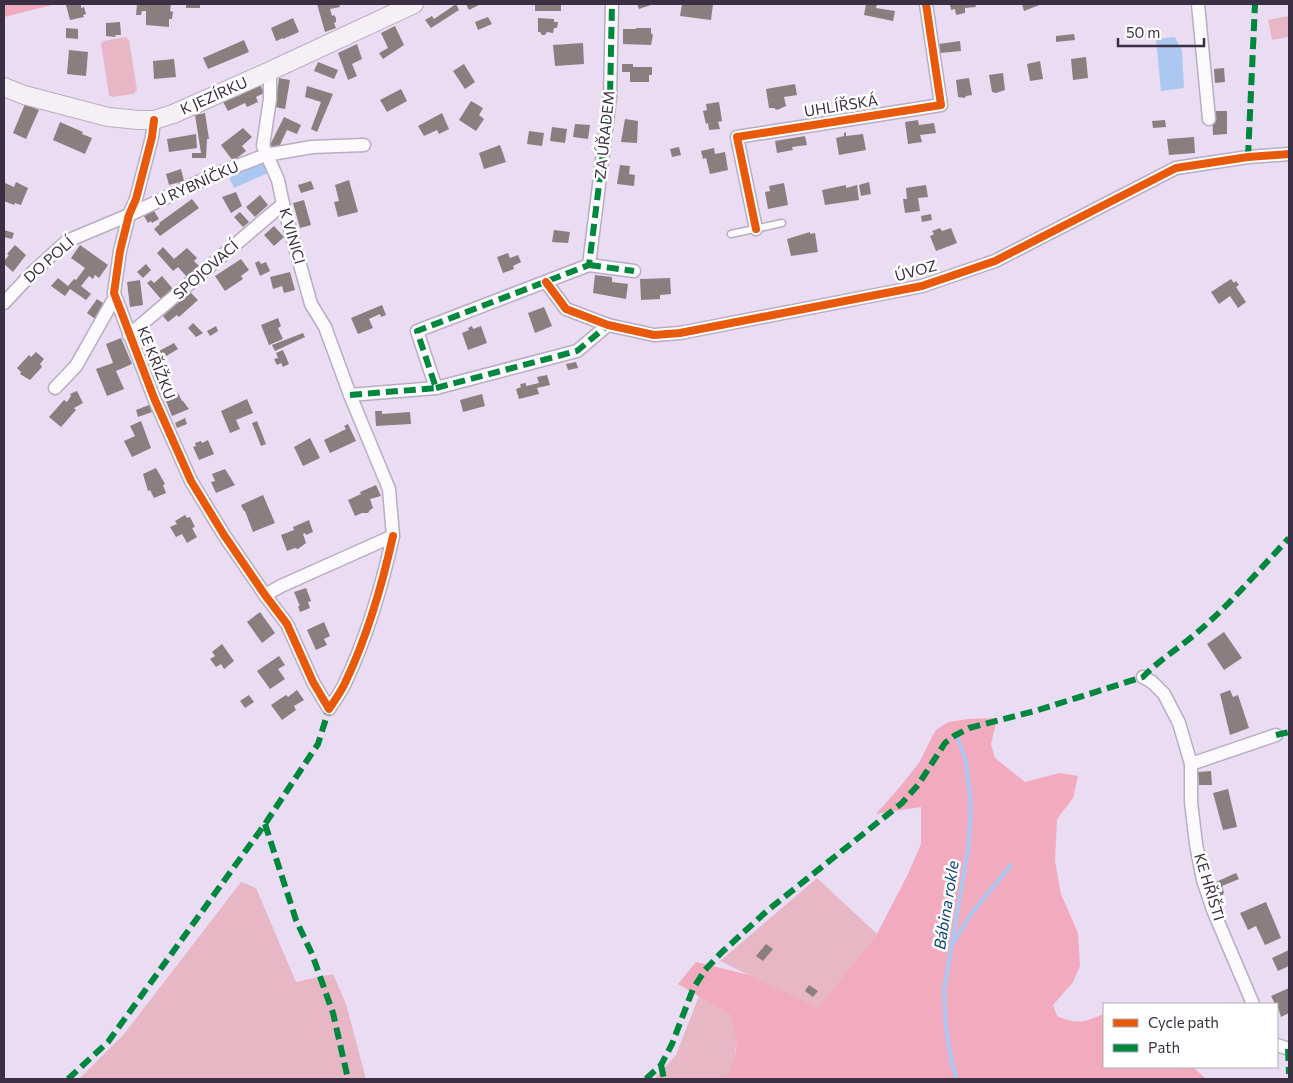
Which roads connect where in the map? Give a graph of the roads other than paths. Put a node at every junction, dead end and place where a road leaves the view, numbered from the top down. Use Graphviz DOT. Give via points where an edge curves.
graph roads {
  1 [pos="414,4"];
  2 [pos="612,4"];
  3 [pos="926,4"];
  4 [pos="1198,4"];
  5 [pos="270,71"];
  6 [pos="4,88"];
  7 [pos="1209,118"];
  8 [pos="154,120"];
  9 [pos="364,145"];
  10 [pos="1289,154"];
  11 [pos="266,155"];
  12 [pos="283,204"];
  13 [pos="129,215"];
  14 [pos="782,223"];
  15 [pos="756,228"];
  16 [pos="730,234"];
  17 [pos="589,265"];
  18 [pos="634,271"];
  19 [pos="546,282"];
  20 [pos="116,297"];
  21 [pos="4,303"];
  22 [pos="608,325"];
  23 [pos="129,335"];
  24 [pos="55,388"];
  25 [pos="436,388"];
  26 [pos="350,395"];
  27 [pos="393,536"];
  28 [pos="264,595"];
  29 [pos="1143,677"];
  30 [pos="1276,736"];
  31 [pos="1191,764"];
  32 [pos="1253,1003"];
  1 -- 5 [label="street, K JEZÍRKU"];
  2 -- 17 [label="street, ZA ÚŘADEM" via="610,97"];
  3 -- 15 [label="street, UHLÍŘSKÁ" via="941,104 737,137"];
  4 -- 7 [label="street"];
  5 -- 8 [label="street, K JEZÍRKU"];
  5 -- 11 [label="street, K VINICI" via="270,99 263,146"];
  6 -- 8 [label="street, K JEZÍRKU" via="108,117"];
  8 -- 13 [label="street, KE KŘÍŽKU" via="136,199"];
  9 -- 11 [label="street, U RYBNÍČKU" via="312,147"];
  10 -- 22 [label="street, ÚVOZ" via="1176,168 996,261 922,286 680,333 654,335"];
  11 -- 12 [label="street, K VINICI" via="278,180"];
  11 -- 13 [label="street, U RYBNÍČKU" via="213,175"];
  12 -- 23 [label="street, SPOJOVACÍ"];
  12 -- 26 [label="street, K VINICI" via="311,304 325,327"];
  13 -- 20 [label="street, KE KŘÍŽKU" via="120,251"];
  13 -- 21 [label="street, DO POLÍ" via="67,241"];
  14 -- 15 [label="lane"];
  15 -- 16 [label="lane"];
  17 -- 18 [label="street"];
  17 -- 19 [label="street"];
  19 -- 22 [label="street, ÚVOZ" via="566,309"];
  19 -- 25 [label="street" via="417,331"];
  20 -- 23 [label="street, KE KŘÍŽKU"];
  20 -- 24 [label="street" via="76,366"];
  22 -- 25 [label="street" via="577,351"];
  23 -- 28 [label="street, KE KŘÍŽKU" via="191,481"];
  25 -- 26 [label="street"];
  26 -- 27 [label="street" via="389,489"];
  27 -- 28 [label="street"];
  27 -- 28 [label="street, KE KŘÍŽKU" via="384,578 367,629 345,684 329,709 287,624"];
  29 -- 31 [label="street, KE HŘIŠTI" via="1164,694 1173,709"];
  30 -- 31 [label="street"];
  31 -- 32 [label="street, KE HŘIŠTI" via="1191,802 1203,880"];
}
